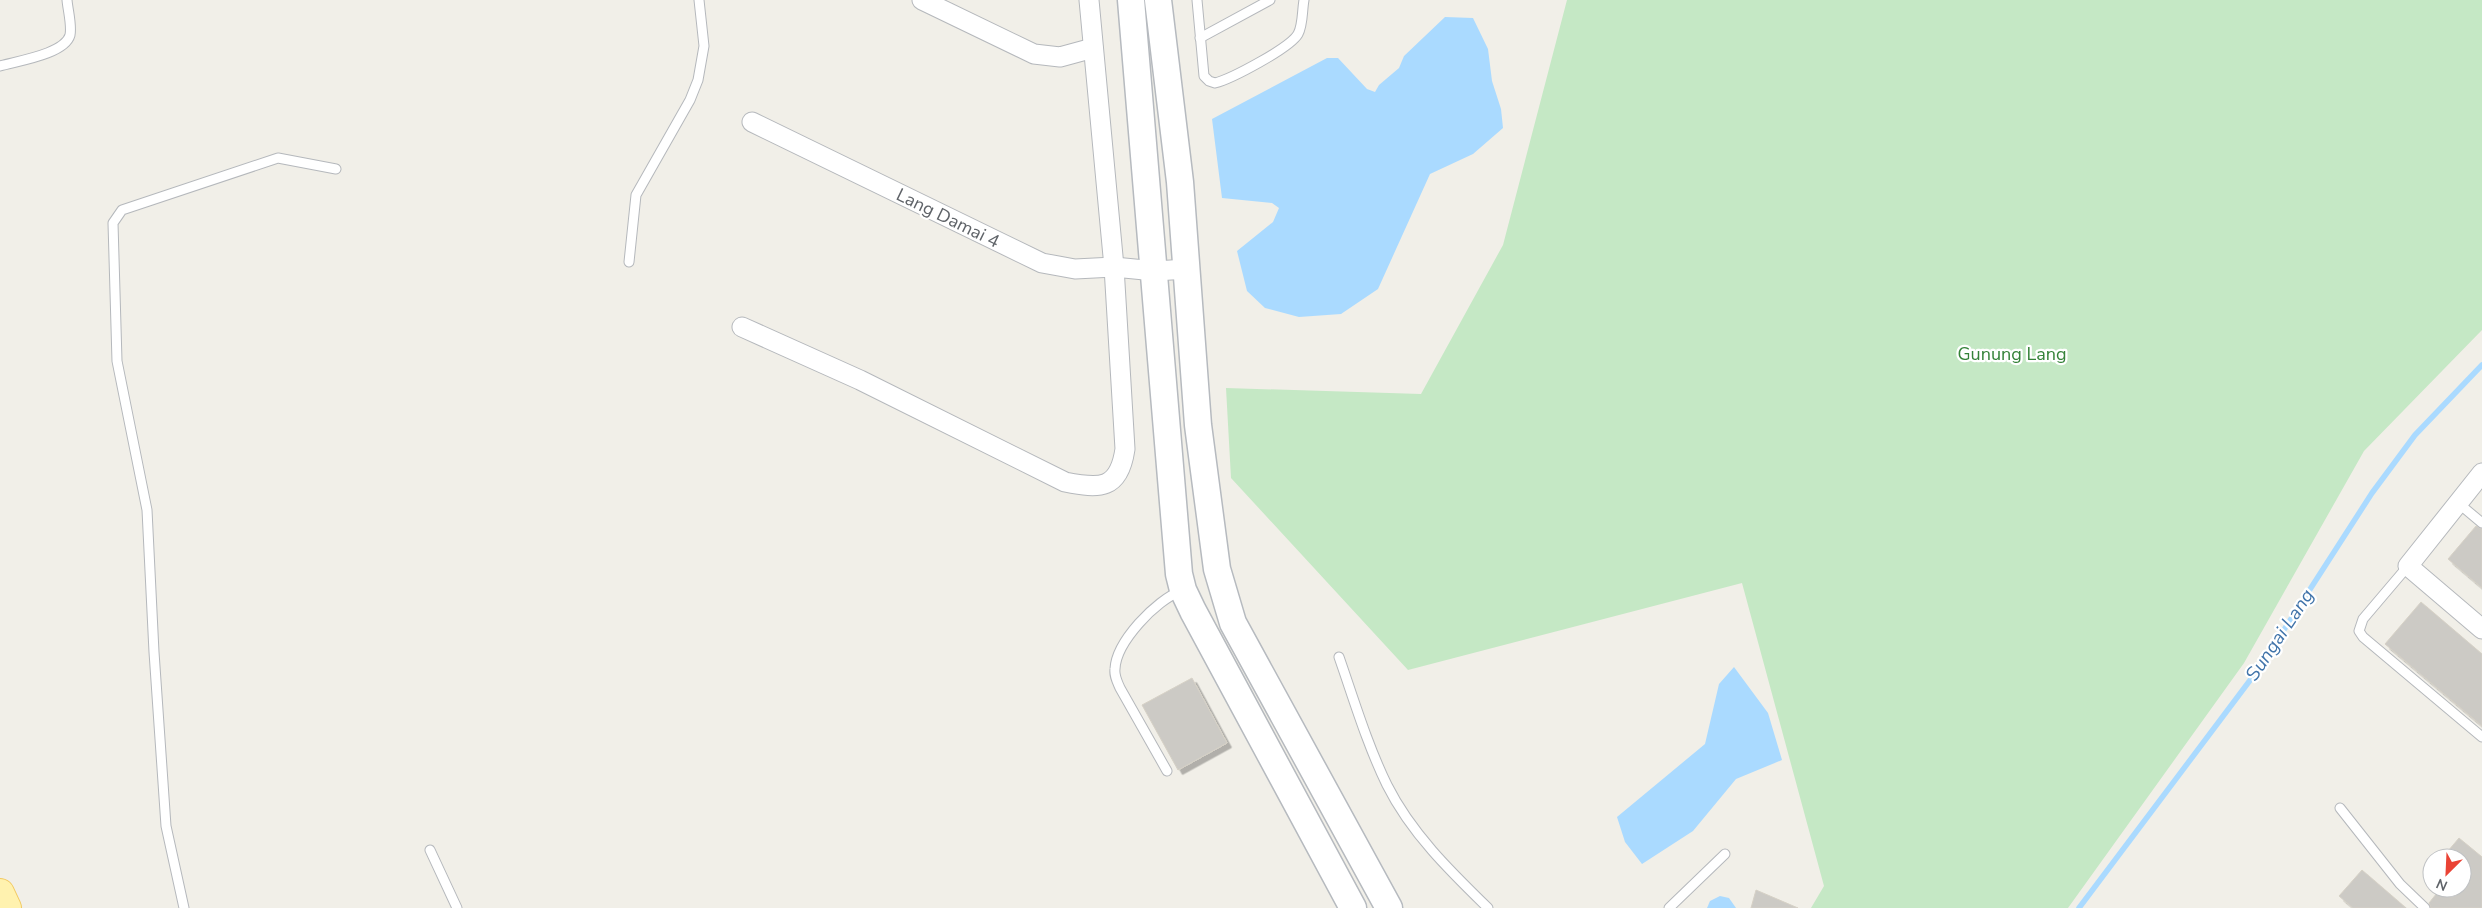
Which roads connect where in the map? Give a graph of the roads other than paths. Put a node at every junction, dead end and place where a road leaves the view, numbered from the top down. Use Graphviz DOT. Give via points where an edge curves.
graph roads {
  1 [pos="67,0"];
  2 [pos="699,0"];
  3 [pos="922,0"];
  4 [pos="1089,0"];
  5 [pos="1131,0"];
  6 [pos="1158,0"];
  7 [pos="1197,0"];
  8 [pos="1270,0"];
  9 [pos="1304,0"];
  10 [pos="1200,38"];
  11 [pos="1093,48"];
  12 [pos="0,66"];
  13 [pos="752,122"];
  14 [pos="336,169"];
  15 [pos="628,262"];
  16 [pos="1114,267"];
  17 [pos="1187,269"];
  18 [pos="1155,271"];
  19 [pos="742,327"];
  20 [pos="2482,473"];
  21 [pos="2457,502"];
  22 [pos="2482,523"];
  23 [pos="2408,566"];
  24 [pos="1183,590"];
  25 [pos="2482,628"];
  26 [pos="1339,657"];
  27 [pos="2482,736"];
  28 [pos="1167,771"];
  29 [pos="2340,808"];
  30 [pos="430,850"];
  31 [pos="1725,854"];
  32 [pos="0,893"];
  33 [pos="7,908"];
  34 [pos="184,908"];
  35 [pos="457,908"];
  36 [pos="1353,908"];
  37 [pos="1388,908"];
  38 [pos="1488,908"];
  39 [pos="1669,908"];
  40 [pos="2425,908"];
  1 -- 12 [label="lane" via="70,34 64,45 55,51"];
  2 -- 15 [label="lane" via="704,46 698,80 636,195"];
  3 -- 11 [label="street" via="1034,54 1060,57"];
  4 -- 11 [label="street"];
  5 -- 18 [label="street"];
  6 -- 17 [label="street"];
  7 -- 10 [label="lane"];
  8 -- 10 [label="lane"];
  9 -- 10 [label="lane" via="1299,32 1293,42 1219,82 1205,78"];
  11 -- 16 [label="street"];
  13 -- 16 [label="street, Lang Damai 4" via="1042,263 1075,269"];
  14 -- 34 [label="lane" via="278,158 122,210 113,223 117,361 147,510 166,826"];
  16 -- 18 [label="street, Lang Damai 4"];
  16 -- 19 [label="street" via="1125,449 1123,466 1113,480 1093,487 1065,482 860,380"];
  17 -- 18 [label="street, Lang Damai 4"];
  17 -- 37 [label="street" via="1198,425 1217,569 1234,623"];
  18 -- 24 [label="street" via="1178,564"];
  20 -- 21 [label="street"];
  21 -- 22 [label="lane"];
  21 -- 23 [label="street"];
  23 -- 25 [label="street"];
  23 -- 27 [label="lane" via="2363,619 2359,631"];
  24 -- 28 [label="lane" via="1156,606 1136,628 1119,654 1115,668 1120,688"];
  24 -- 36 [label="street"];
  26 -- 38 [label="lane" via="1387,786 1438,858"];
  29 -- 40 [label="lane" via="2400,884"];
  30 -- 35 [label="lane"];
  31 -- 39 [label="lane"];
  32 -- 33 [label="main road"];
}
